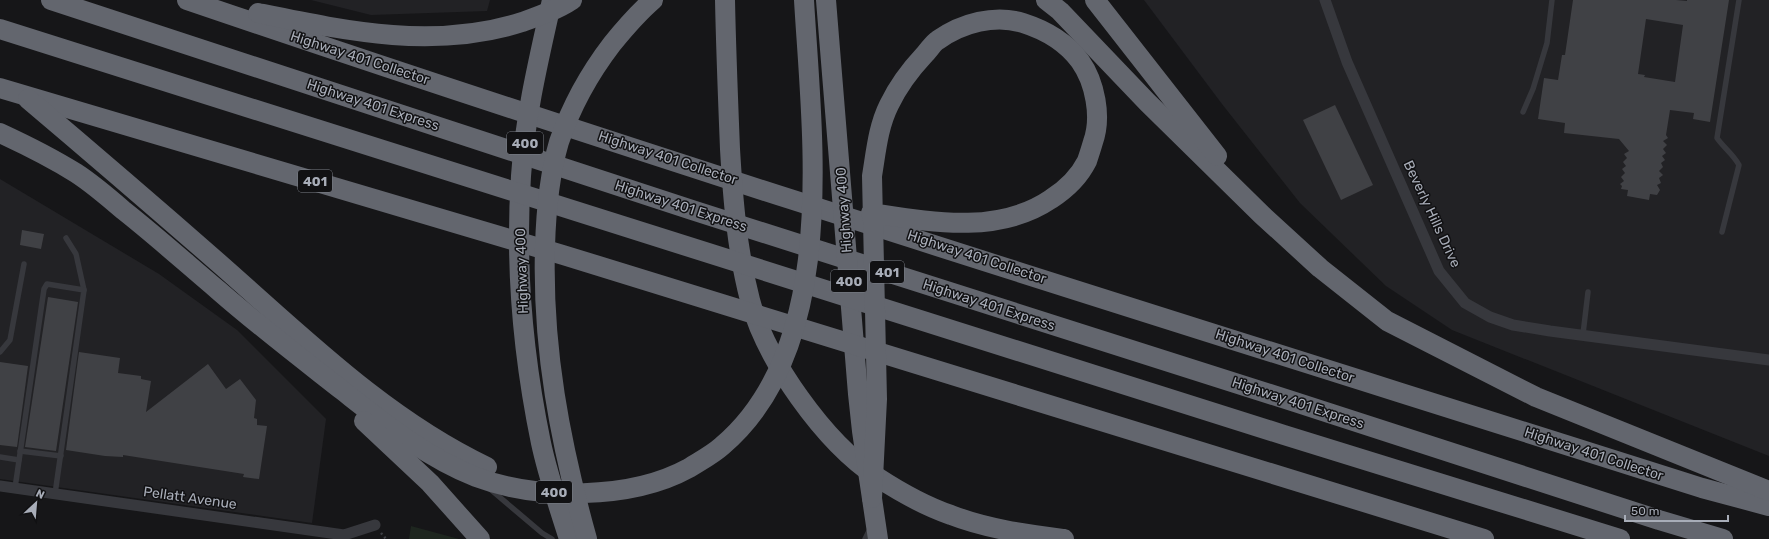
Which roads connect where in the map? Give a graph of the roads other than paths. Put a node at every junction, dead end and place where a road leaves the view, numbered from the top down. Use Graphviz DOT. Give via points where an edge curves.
graph roads {
  1 [pos="51,0"];
  2 [pos="187,0"];
  3 [pos="193,0"];
  4 [pos="552,0"];
  5 [pos="572,0"];
  6 [pos="653,0"];
  7 [pos="804,0"];
  8 [pos="826,0"];
  9 [pos="1046,0"];
  10 [pos="1095,0"];
  11 [pos="1325,0"];
  12 [pos="1552,0"];
  13 [pos="1739,0"];
  14 [pos="725,1"];
  15 [pos="0,29"];
  16 [pos="0,78"];
  17 [pos="0,88"];
  18 [pos="1523,112"];
  19 [pos="0,133"];
  20 [pos="790,198"];
  21 [pos="1262,214"];
  22 [pos="1722,232"];
  23 [pos="66,238"];
  24 [pos="24,264"];
  25 [pos="84,290"];
  26 [pos="1588,292"];
  27 [pos="264,327"];
  28 [pos="1583,334"];
  29 [pos="0,352"];
  30 [pos="1769,360"];
  31 [pos="20,451"];
  32 [pos="61,456"];
  33 [pos="0,457"];
  34 [pos="19,460"];
  35 [pos="476,477"];
  36 [pos="0,486"];
  37 [pos="15,488"];
  38 [pos="542,491"];
  39 [pos="1769,491"];
  40 [pos="55,494"];
  41 [pos="872,498"];
  42 [pos="1769,506"];
  43 [pos="875,519"];
  44 [pos="375,525"];
  45 [pos="480,539"];
  46 [pos="552,539"];
  47 [pos="569,539"];
  48 [pos="587,539"];
  49 [pos="865,539"];
  50 [pos="878,539"];
  51 [pos="1064,539"];
  52 [pos="1484,539"];
  53 [pos="1620,539"];
  54 [pos="1724,539"];
  1 -- 54 [label="highway, Highway 401 Express / 401" via="692,210"];
  2 -- 20 [label="highway, Highway 401 Collector" via="369,62"];
  3 -- 5 [label="highway" via="379,34 444,37 502,28 536,17"];
  4 -- 47 [label="highway, Highway 400 / 400" via="527,121 521,175 521,289 528,365 541,444"];
  6 -- 48 [label="highway" via="619,35 579,96 560,141 550,181 546,222 545,297 548,346 562,438"];
  7 -- 38 [label="highway" via="813,160 808,261 797,319 787,351 774,378 759,404 722,446 676,475 617,491"];
  8 -- 41 [label="highway, Highway 400 / 400" via="858,394"];
  9 -- 21 [label="highway" via="1060,10 1147,102"];
  10 -- 21 [label="highway"];
  11 -- 28 [label="street, Beverly Hills Drive" via="1347,62 1439,271 1465,303 1490,317 1513,325"];
  12 -- 18 [label="lane" via="1547,43"];
  13 -- 22 [label="lane" via="1717,138 1734,155 1739,165"];
  14 -- 51 [label="highway" via="734,214 750,301 775,360 817,420 844,449 876,476 912,498 951,516 1008,531"];
  15 -- 53 [label="highway, 401"];
  16 -- 38 [label="highway" via="87,149 310,345 393,411 450,448"];
  17 -- 52 [label="highway, 401" via="570,257"];
  19 -- 27 [label="highway" via="52,159 94,186"];
  20 -- 41 [label="highway" via="861,212 914,220 952,223 988,222 1029,212 1061,193 1086,162 1096,135 1096,102 1090,77 1067,46 1051,35 1013,20 988,20 962,27 937,40 907,73 888,106 878,140 872,176 877,399"];
  20 -- 42 [label="highway, Highway 401 Collector" via="1702,488"];
  21 -- 39 [label="highway" via="1320,268 1387,321 1536,397"];
  23 -- 25 [label="lane" via="76,254"];
  24 -- 29 [label="lane" via="10,340"];
  25 -- 31 [label="lane" via="47,284 44,289"];
  25 -- 32 [label="lane"];
  26 -- 28 [label="lane"];
  27 -- 35 [label="highway" via="392,428 424,450"];
  27 -- 45 [label="highway" via="430,483"];
  28 -- 30 [label="street, Beverly Hills Drive"];
  31 -- 32 [label="lane"];
  31 -- 34 [label="lane"];
  32 -- 40 [label="lane"];
  33 -- 34 [label="lane"];
  34 -- 37 [label="lane"];
  35 -- 38 [label="highway"];
  35 -- 46 [label="lane"];
  36 -- 37 [label="street, Pellatt Avenue"];
  37 -- 40 [label="street, Pellatt Avenue"];
  40 -- 44 [label="street, Pellatt Avenue" via="344,535"];
  41 -- 43 [label="highway, Highway 400 / 400"];
  43 -- 49 [label="lane"];
  43 -- 50 [label="highway, Highway 400 / 400"];
}
